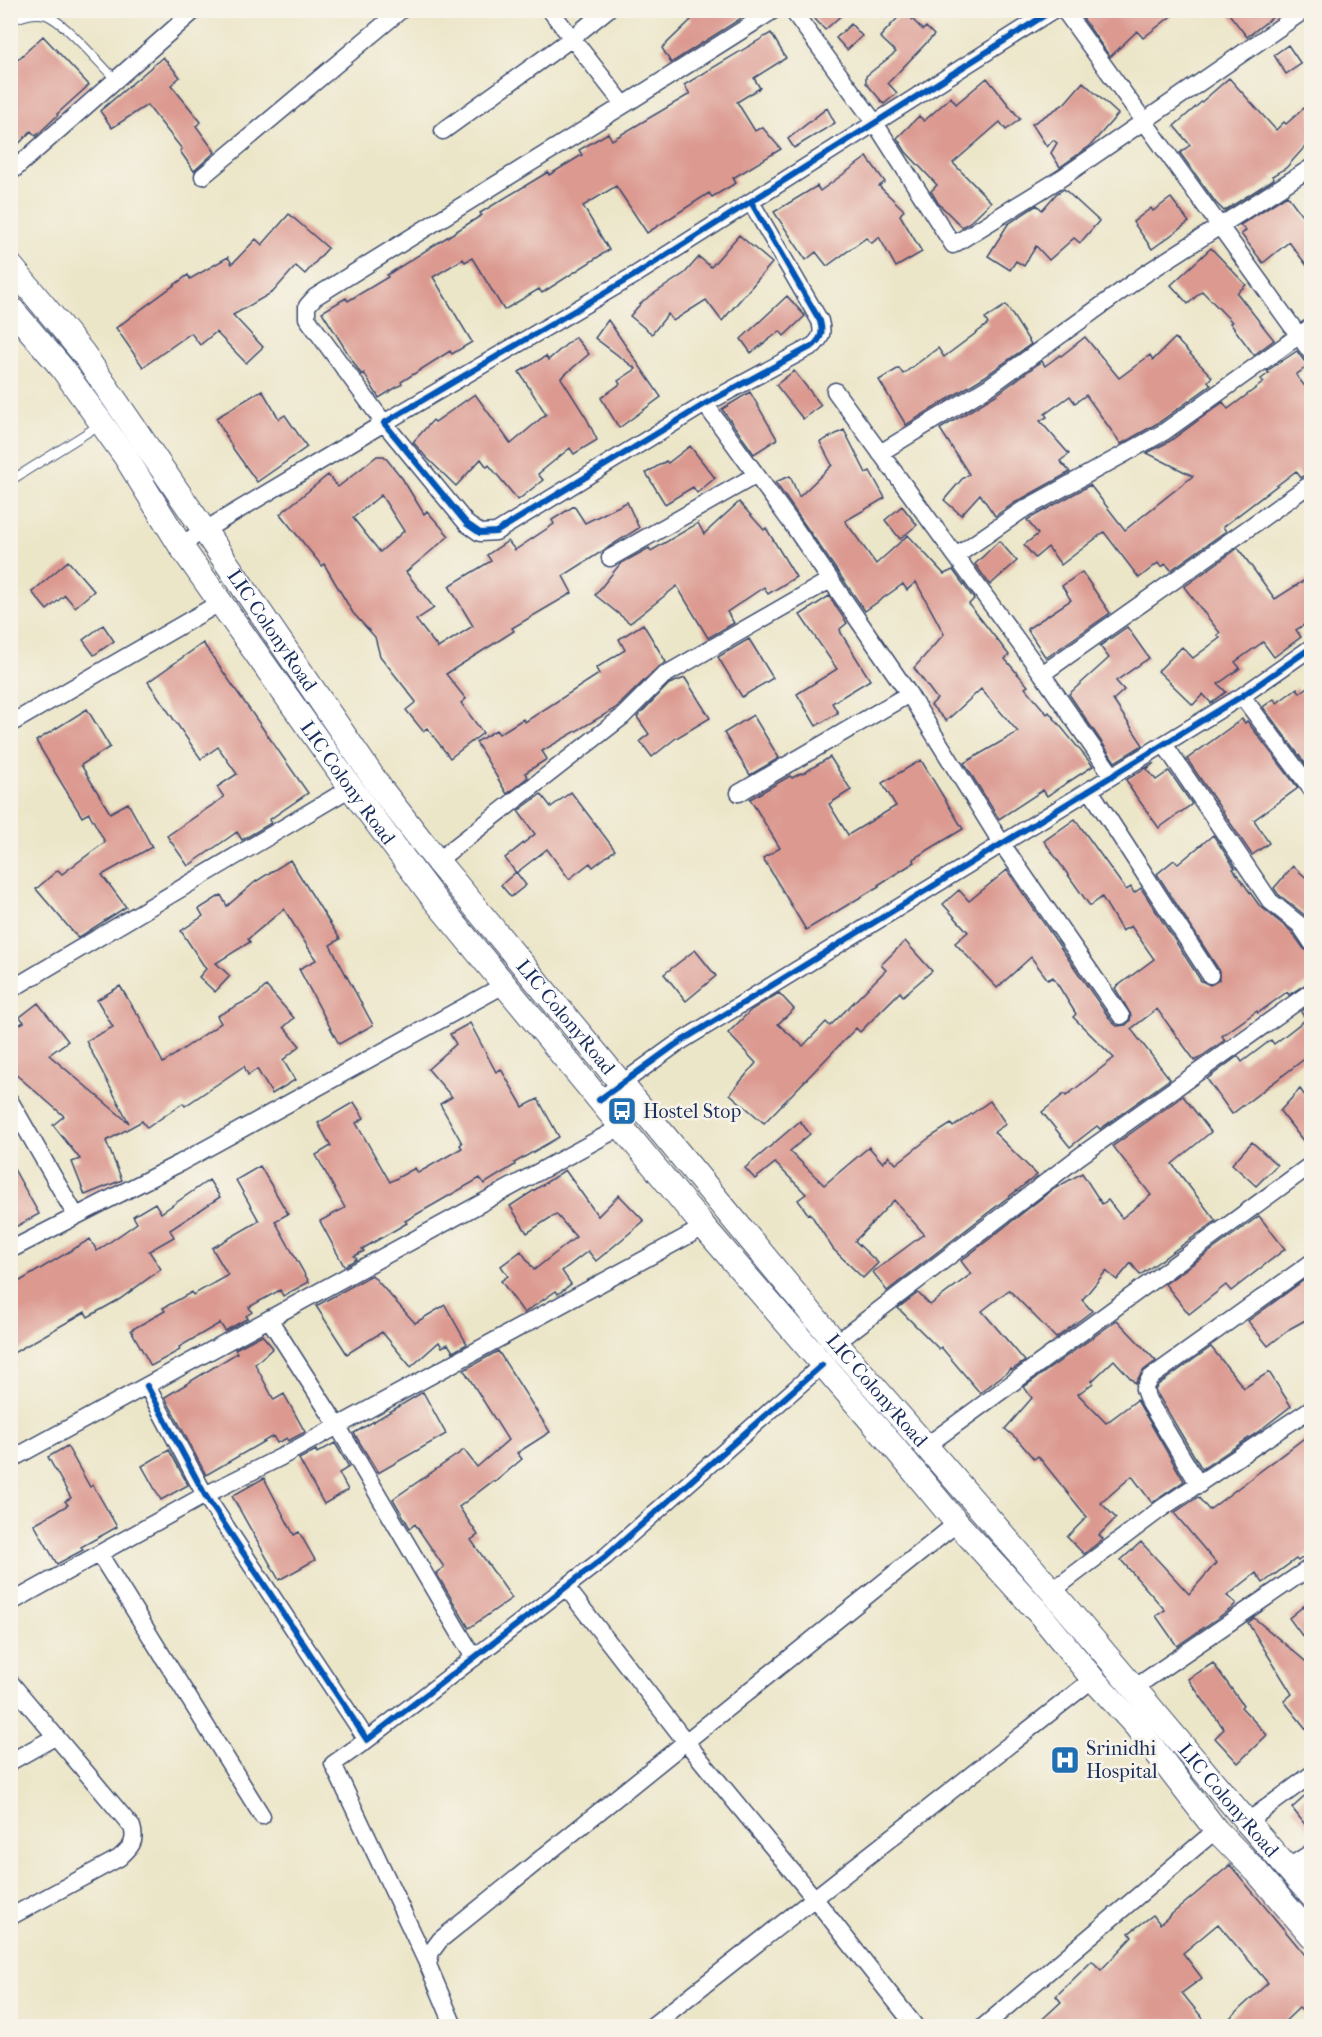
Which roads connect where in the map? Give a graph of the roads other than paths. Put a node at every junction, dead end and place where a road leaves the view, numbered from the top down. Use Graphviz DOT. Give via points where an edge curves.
graph roads {
  1 [pos="195,10"];
  2 [pos="402,10"];
  3 [pos="550,10"];
  4 [pos="607,10"];
  5 [pos="774,10"];
  6 [pos="792,10"];
  7 [pos="1053,10"];
  8 [pos="1064,10"];
  9 [pos="1305,10"];
  10 [pos="10,22"];
  11 [pos="572,38"];
  12 [pos="115,79"];
  13 [pos="624,105"];
  14 [pos="1144,121"];
  15 [pos="875,123"];
  16 [pos="443,131"];
  17 [pos="1311,167"];
  18 [pos="10,173"];
  19 [pos="203,176"];
  20 [pos="751,202"];
  21 [pos="1219,226"];
  22 [pos="10,265"];
  23 [pos="10,307"];
  24 [pos="1305,331"];
  25 [pos="83,353"];
  26 [pos="1311,354"];
  27 [pos="62,368"];
  28 [pos="835,391"];
  29 [pos="705,404"];
  30 [pos="384,423"];
  31 [pos="101,424"];
  32 [pos="880,453"];
  33 [pos="756,475"];
  34 [pos="10,481"];
  35 [pos="1311,483"];
  36 [pos="204,531"];
  37 [pos="180,545"];
  38 [pos="956,556"];
  39 [pos="610,558"];
  40 [pos="830,580"];
  41 [pos="221,602"];
  42 [pos="1311,647"];
  43 [pos="1042,674"];
  44 [pos="909,694"];
  45 [pos="1242,696"];
  46 [pos="10,724"];
  47 [pos="1164,744"];
  48 [pos="1112,775"];
  49 [pos="1090,790"];
  50 [pos="1311,790"];
  51 [pos="364,793"];
  52 [pos="739,793"];
  53 [pos="1002,844"];
  54 [pos="437,861"];
  55 [pos="1311,943"];
  56 [pos="1210,975"];
  57 [pos="504,985"];
  58 [pos="10,990"];
  59 [pos="1311,991"];
  60 [pos="1121,1016"];
  61 [pos="620,1084"];
  62 [pos="599,1100"];
  63 [pos="10,1101"];
  64 [pos="621,1127"];
  65 [pos="1311,1164"];
  66 [pos="76,1216"];
  67 [pos="704,1227"];
  68 [pos="10,1250"];
  69 [pos="1311,1262"];
  70 [pos="269,1319"];
  71 [pos="836,1343"];
  72 [pos="822,1365"];
  73 [pos="147,1386"];
  74 [pos="1311,1408"];
  75 [pos="337,1425"];
  76 [pos="927,1446"];
  77 [pos="10,1460"];
  78 [pos="956,1481"];
  79 [pos="1198,1485"];
  80 [pos="205,1495"];
  81 [pos="936,1498"];
  82 [pos="957,1523"];
  83 [pos="100,1555"];
  84 [pos="1311,1566"];
  85 [pos="566,1587"];
  86 [pos="1052,1591"];
  87 [pos="10,1604"];
  88 [pos="474,1658"];
  89 [pos="1093,1679"];
  90 [pos="10,1682"];
  91 [pos="1134,1688"];
  92 [pos="55,1737"];
  93 [pos="367,1740"];
  94 [pos="686,1743"];
  95 [pos="10,1762"];
  96 [pos="1311,1774"];
  97 [pos="262,1816"];
  98 [pos="1247,1822"];
  99 [pos="1216,1830"];
  100 [pos="1311,1852"];
  101 [pos="1287,1868"];
  102 [pos="1311,1896"];
  103 [pos="815,1899"];
  104 [pos="10,1917"];
  105 [pos="1311,1936"];
  106 [pos="428,1965"];
  107 [pos="454,2026"];
  108 [pos="652,2026"];
  109 [pos="915,2026"];
  110 [pos="984,2026"];
  1 -- 12 [label="street"];
  2 -- 19 [label="street"];
  3 -- 11 [label="street"];
  4 -- 11 [label="street"];
  5 -- 13 [label="street"];
  6 -- 15 [label="street"];
  7 -- 15 [label="street"];
  8 -- 14 [label="street"];
  9 -- 14 [label="street"];
  10 -- 12 [label="lane" via="33,14 47,15"];
  11 -- 13 [label="street"];
  11 -- 16 [label="street"];
  12 -- 18 [label="street"];
  13 -- 30 [label="street" via="315,297 307,306 307,318"];
  14 -- 15 [label="street" via="953,245"];
  14 -- 21 [label="street"];
  15 -- 20 [label="street"];
  17 -- 21 [label="street"];
  20 -- 29 [label="street" via="823,331 814,345"];
  20 -- 30 [label="street"];
  21 -- 24 [label="street"];
  21 -- 32 [label="street" via="1145,274 990,386"];
  22 -- 25 [label="main road, LIC ColonyRoad"];
  23 -- 27 [label="main road, LIC Colony Road"];
  24 -- 26 [label="street"];
  24 -- 38 [label="street" via="1164,432 1021,511"];
  25 -- 27 [label="main road"];
  25 -- 36 [label="main road, LIC ColonyRoad"];
  27 -- 31 [label="main road, LIC Colony Road"];
  28 -- 32 [label="street"];
  29 -- 30 [label="street" via="496,532 480,532 467,524"];
  29 -- 33 [label="street"];
  30 -- 36 [label="street"];
  31 -- 34 [label="lane"];
  31 -- 37 [label="main road, LIC Colony Road"];
  32 -- 38 [label="street"];
  33 -- 39 [label="street"];
  33 -- 40 [label="street"];
  35 -- 43 [label="street"];
  36 -- 37 [label="street"];
  36 -- 51 [label="main road, LIC ColonyRoad"];
  37 -- 41 [label="main road, LIC Colony Road"];
  38 -- 43 [label="street"];
  40 -- 44 [label="street"];
  40 -- 54 [label="street" via="663,676 622,717"];
  41 -- 46 [label="street"];
  41 -- 51 [label="main road, LIC Colony Road"];
  42 -- 45 [label="street"];
  43 -- 48 [label="street"];
  44 -- 52 [label="street"];
  44 -- 53 [label="street"];
  45 -- 47 [label="street"];
  45 -- 50 [label="street"];
  47 -- 48 [label="street"];
  47 -- 55 [label="street" via="1270,901 1300,925"];
  48 -- 49 [label="street"];
  49 -- 53 [label="street"];
  49 -- 56 [label="street"];
  51 -- 54 [label="main road, LIC ColonyRoad"];
  51 -- 57 [label="main road, LIC Colony Road" via="434,899"];
  51 -- 58 [label="street"];
  53 -- 60 [label="street"];
  53 -- 61 [label="street" via="675,1045"];
  54 -- 61 [label="main road, LIC ColonyRoad"];
  57 -- 62 [label="main road, LIC Colony Road"];
  57 -- 66 [label="street"];
  59 -- 71 [label="street" via="1080,1156"];
  61 -- 62 [label="street"];
  61 -- 71 [label="main road, LIC ColonyRoad"];
  62 -- 64 [label="main road, LIC ColonyRoad"];
  63 -- 66 [label="street"];
  64 -- 67 [label="main road, LIC ColonyRoad"];
  64 -- 70 [label="street"];
  65 -- 76 [label="street"];
  66 -- 68 [label="street"];
  67 -- 72 [label="main road, LIC ColonyRoad"];
  67 -- 75 [label="street"];
  69 -- 79 [label="street" via="1150,1378 1144,1389"];
  70 -- 73 [label="street"];
  70 -- 75 [label="street"];
  71 -- 76 [label="main road, LIC ColonyRoad"];
  72 -- 81 [label="main road, LIC ColonyRoad"];
  72 -- 85 [label="street"];
  73 -- 77 [label="street"];
  73 -- 80 [label="street"];
  74 -- 79 [label="street"];
  75 -- 80 [label="street"];
  75 -- 88 [label="street"];
  76 -- 78 [label="main road, LIC ColonyRoad"];
  78 -- 81 [label="main road"];
  78 -- 86 [label="main road, LIC ColonyRoad"];
  79 -- 86 [label="street"];
  80 -- 83 [label="street"];
  80 -- 93 [label="street"];
  81 -- 82 [label="main road, LIC ColonyRoad"];
  82 -- 89 [label="main road, LIC ColonyRoad"];
  82 -- 94 [label="street"];
  83 -- 87 [label="street"];
  83 -- 97 [label="street"];
  84 -- 91 [label="street"];
  85 -- 88 [label="street"];
  85 -- 94 [label="street"];
  86 -- 91 [label="main road, LIC ColonyRoad"];
  88 -- 93 [label="street"];
  89 -- 99 [label="main road, LIC ColonyRoad" via="1136,1726"];
  89 -- 103 [label="street"];
  90 -- 92 [label="street"];
  91 -- 98 [label="main road, LIC ColonyRoad"];
  92 -- 95 [label="street"];
  92 -- 104 [label="street" via="132,1827 133,1846 119,1858"];
  93 -- 106 [label="street" via="333,1764"];
  94 -- 103 [label="street"];
  94 -- 106 [label="street" via="440,1940"];
  96 -- 98 [label="street"];
  98 -- 101 [label="main road, LIC ColonyRoad"];
  99 -- 105 [label="main road, LIC ColonyRoad"];
  99 -- 110 [label="street"];
  100 -- 101 [label="street"];
  101 -- 102 [label="main road, LIC ColonyRoad"];
  103 -- 108 [label="street"];
  103 -- 109 [label="street"];
  106 -- 107 [label="street"];
}
